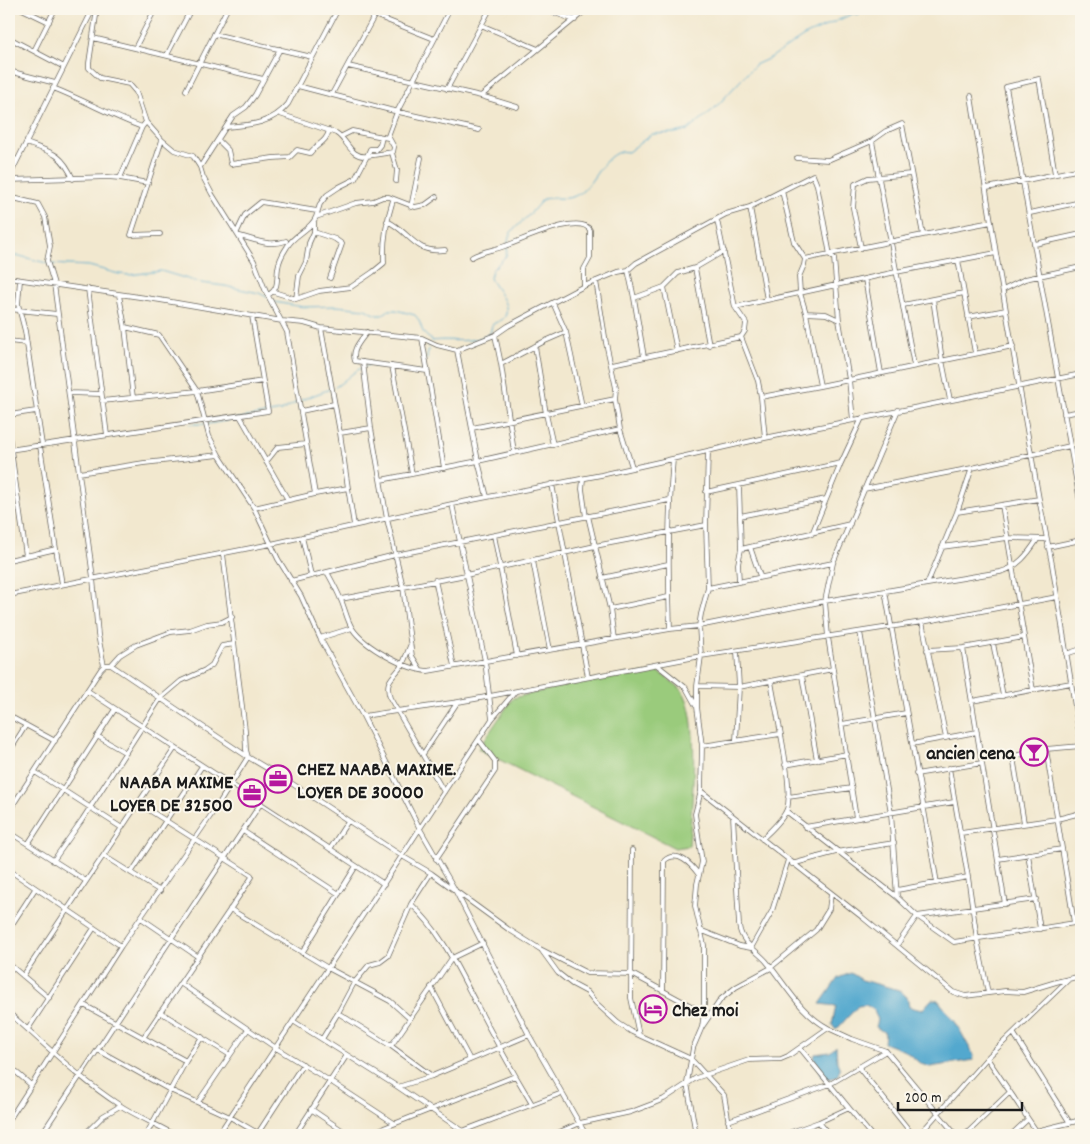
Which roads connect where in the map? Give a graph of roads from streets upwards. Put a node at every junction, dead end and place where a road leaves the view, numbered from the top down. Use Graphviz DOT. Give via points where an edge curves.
graph roads {
  1 [pos="22,9"];
  2 [pos="55,9"];
  3 [pos="93,9"];
  4 [pos="98,9"];
  5 [pos="155,9"];
  6 [pos="184,9"];
  7 [pos="227,9"];
  8 [pos="338,9"];
  9 [pos="378,9"];
  10 [pos="442,9"];
  11 [pos="490,9"];
  12 [pos="544,9"];
  13 [pos="561,9"];
  14 [pos="587,9"];
  15 [pos="190,10"];
  16 [pos="450,10"];
  17 [pos="374,15"];
  18 [pos="559,15"];
  19 [pos="575,20"];
  20 [pos="49,22"];
  21 [pos="481,25"];
  22 [pos="214,34"];
  23 [pos="9,38"];
  24 [pos="93,38"];
  25 [pos="434,39"];
  26 [pos="136,48"];
  27 [pos="538,49"];
  28 [pos="280,50"];
  29 [pos="34,51"];
  30 [pos="168,55"];
  31 [pos="312,57"];
  32 [pos="200,63"];
  33 [pos="348,66"];
  34 [pos="64,67"];
  35 [pos="9,71"];
  36 [pos="263,79"];
  37 [pos="413,82"];
  38 [pos="56,83"];
  39 [pos="298,86"];
  40 [pos="53,88"];
  41 [pos="447,89"];
  42 [pos="186,90"];
  43 [pos="332,94"];
  44 [pos="481,96"];
  45 [pos="971,96"];
  46 [pos="517,107"];
  47 [pos="397,112"];
  48 [pos="280,114"];
  49 [pos="146,122"];
  50 [pos="142,127"];
  51 [pos="226,127"];
  52 [pos="329,130"];
  53 [pos="479,130"];
  54 [pos="342,136"];
  55 [pos="382,137"];
  56 [pos="388,138"];
  57 [pos="162,140"];
  58 [pos="218,140"];
  59 [pos="872,141"];
  60 [pos="26,143"];
  61 [pos="377,149"];
  62 [pos="392,153"];
  63 [pos="375,154"];
  64 [pos="367,156"];
  65 [pos="9,158"];
  66 [pos="421,158"];
  67 [pos="797,158"];
  68 [pos="17,160"];
  69 [pos="200,166"];
  70 [pos="1081,169"];
  71 [pos="911,174"];
  72 [pos="1055,174"];
  73 [pos="880,177"];
  74 [pos="9,178"];
  75 [pos="120,178"];
  76 [pos="73,179"];
  77 [pos="1023,180"];
  78 [pos="396,181"];
  79 [pos="148,183"];
  80 [pos="986,188"];
  81 [pos="782,191"];
  82 [pos="9,197"];
  83 [pos="436,197"];
  84 [pos="393,200"];
  85 [pos="1081,202"];
  86 [pos="411,206"];
  87 [pos="750,207"];
  88 [pos="317,211"];
  89 [pos="1030,213"];
  90 [pos="316,216"];
  91 [pos="718,220"];
  92 [pos="387,221"];
  93 [pos="314,222"];
  94 [pos="992,222"];
  95 [pos="314,232"];
  96 [pos="160,234"];
  97 [pos="238,234"];
  98 [pos="923,234"];
  99 [pos="1081,234"];
  100 [pos="286,241"];
  101 [pos="892,242"];
  102 [pos="1035,244"];
  103 [pos="861,248"];
  104 [pos="445,250"];
  105 [pos="724,251"];
  106 [pos="996,253"];
  107 [pos="830,254"];
  108 [pos="472,256"];
  109 [pos="805,259"];
  110 [pos="958,260"];
  111 [pos="1081,267"];
  112 [pos="695,268"];
  113 [pos="628,270"];
  114 [pos="896,272"];
  115 [pos="1040,275"];
  116 [pos="9,278"];
  117 [pos="330,278"];
  118 [pos="865,279"];
  119 [pos="20,280"];
  120 [pos="596,281"];
  121 [pos="54,284"];
  122 [pos="584,286"];
  123 [pos="836,286"];
  124 [pos="664,287"];
  125 [pos="88,290"];
  126 [pos="1003,290"];
  127 [pos="274,292"];
  128 [pos="800,293"];
  129 [pos="964,293"];
  130 [pos="119,295"];
  131 [pos="268,295"];
  132 [pos="634,298"];
  133 [pos="296,299"];
  134 [pos="767,300"];
  135 [pos="933,300"];
  136 [pos="553,303"];
  137 [pos="903,305"];
  138 [pos="735,307"];
  139 [pos="9,309"];
  140 [pos="1006,310"];
  141 [pos="20,311"];
  142 [pos="806,313"];
  143 [pos="57,314"];
  144 [pos="252,316"];
  145 [pos="968,317"];
  146 [pos="839,320"];
  147 [pos="282,322"];
  148 [pos="125,327"];
  149 [pos="321,328"];
  150 [pos="367,332"];
  151 [pos="566,332"];
  152 [pos="495,335"];
  153 [pos="741,337"];
  154 [pos="422,338"];
  155 [pos="9,341"];
  156 [pos="26,343"];
  157 [pos="709,344"];
  158 [pos="535,346"];
  159 [pos="1013,346"];
  160 [pos="457,350"];
  161 [pos="677,350"];
  162 [pos="975,353"];
  163 [pos="644,358"];
  164 [pos="942,360"];
  165 [pos="362,362"];
  166 [pos="501,364"];
  167 [pos="612,364"];
  168 [pos="392,366"];
  169 [pos="914,366"];
  170 [pos="427,371"];
  171 [pos="880,373"];
  172 [pos="1081,374"];
  173 [pos="1058,379"];
  174 [pos="849,380"];
  175 [pos="263,381"];
  176 [pos="820,386"];
  177 [pos="1020,387"];
  178 [pos="197,391"];
  179 [pos="69,394"];
  180 [pos="101,394"];
  181 [pos="761,396"];
  182 [pos="133,398"];
  183 [pos="615,399"];
  184 [pos="950,400"];
  185 [pos="102,401"];
  186 [pos="334,404"];
  187 [pos="582,406"];
  188 [pos="898,410"];
  189 [pos="36,411"];
  190 [pos="301,411"];
  191 [pos="1081,411"];
  192 [pos="546,414"];
  193 [pos="1064,414"];
  194 [pos="9,415"];
  195 [pos="240,416"];
  196 [pos="862,418"];
  197 [pos="205,420"];
  198 [pos="853,420"];
  199 [pos="510,421"];
  200 [pos="371,428"];
  201 [pos="472,428"];
  202 [pos="620,429"];
  203 [pos="340,433"];
  204 [pos="9,436"];
  205 [pos="107,436"];
  206 [pos="765,438"];
  207 [pos="76,440"];
  208 [pos="306,444"];
  209 [pos="41,445"];
  210 [pos="553,445"];
  211 [pos="1070,446"];
  212 [pos="10,450"];
  213 [pos="708,451"];
  214 [pos="514,452"];
  215 [pos="219,455"];
  216 [pos="1032,455"];
  217 [pos="672,458"];
  218 [pos="478,461"];
  219 [pos="266,462"];
  220 [pos="841,463"];
  221 [pos="632,467"];
  222 [pos="444,468"];
  223 [pos="972,468"];
  224 [pos="79,473"];
  225 [pos="412,474"];
  226 [pos="1081,474"];
  227 [pos="1075,475"];
  228 [pos="583,479"];
  229 [pos="381,480"];
  230 [pos="552,484"];
  231 [pos="740,485"];
  232 [pos="348,488"];
  233 [pos="864,489"];
  234 [pos="706,492"];
  235 [pos="315,494"];
  236 [pos="487,497"];
  237 [pos="826,499"];
  238 [pos="1038,499"];
  239 [pos="288,500"];
  240 [pos="670,500"];
  241 [pos="452,504"];
  242 [pos="1002,505"];
  243 [pos="1081,507"];
  244 [pos="254,508"];
  245 [pos="956,512"];
  246 [pos="587,516"];
  247 [pos="740,516"];
  248 [pos="387,519"];
  249 [pos="557,522"];
  250 [pos="850,524"];
  251 [pos="354,525"];
  252 [pos="706,525"];
  253 [pos="669,532"];
  254 [pos="494,534"];
  255 [pos="812,534"];
  256 [pos="302,537"];
  257 [pos="1007,538"];
  258 [pos="1047,539"];
  259 [pos="1037,540"];
  260 [pos="1081,540"];
  261 [pos="459,542"];
  262 [pos="271,544"];
  263 [pos="595,546"];
  264 [pos="750,547"];
  265 [pos="942,547"];
  266 [pos="1048,547"];
  267 [pos="56,549"];
  268 [pos="741,549"];
  269 [pos="563,553"];
  270 [pos="223,554"];
  271 [pos="395,555"];
  272 [pos="26,556"];
  273 [pos="9,560"];
  274 [pos="533,561"];
  275 [pos="833,563"];
  276 [pos="668,564"];
  277 [pos="1011,567"];
  278 [pos="500,568"];
  279 [pos="327,572"];
  280 [pos="466,575"];
  281 [pos="311,576"];
  282 [pos="760,576"];
  283 [pos="93,578"];
  284 [pos="602,578"];
  285 [pos="435,580"];
  286 [pos="291,581"];
  287 [pos="739,581"];
  288 [pos="62,584"];
  289 [pos="927,584"];
  290 [pos="404,587"];
  291 [pos="708,588"];
  292 [pos="885,591"];
  293 [pos="9,595"];
  294 [pos="668,597"];
  295 [pos="1056,598"];
  296 [pos="341,599"];
  297 [pos="825,601"];
  298 [pos="1018,604"];
  299 [pos="610,608"];
  300 [pos="232,617"];
  301 [pos="922,622"];
  302 [pos="699,626"];
  303 [pos="891,627"];
  304 [pos="352,628"];
  305 [pos="670,629"];
  306 [pos="860,632"];
  307 [pos="828,637"];
  308 [pos="1024,637"];
  309 [pos="320,638"];
  310 [pos="614,639"];
  311 [pos="993,643"];
  312 [pos="234,644"];
  313 [pos="410,645"];
  314 [pos="581,645"];
  315 [pos="963,648"];
  316 [pos="550,650"];
  317 [pos="927,650"];
  318 [pos="1081,650"];
  319 [pos="737,651"];
  320 [pos="1066,654"];
  321 [pos="517,656"];
  322 [pos="701,656"];
  323 [pos="485,661"];
  324 [pos="403,663"];
  325 [pos="111,664"];
  326 [pos="657,664"];
  327 [pos="104,666"];
  328 [pos="454,666"];
  329 [pos="833,669"];
  330 [pos="422,670"];
  331 [pos="802,676"];
  332 [pos="588,677"];
  333 [pos="771,681"];
  334 [pos="1072,683"];
  335 [pos="697,686"];
  336 [pos="739,687"];
  337 [pos="1033,690"];
  338 [pos="88,691"];
  339 [pos="514,692"];
  340 [pos="490,696"];
  341 [pos="1003,696"];
  342 [pos="160,699"];
  343 [pos="972,701"];
  344 [pos="457,703"];
  345 [pos="697,707"];
  346 [pos="115,709"];
  347 [pos="398,710"];
  348 [pos="906,713"];
  349 [pos="1079,715"];
  350 [pos="9,716"];
  351 [pos="364,716"];
  352 [pos="875,718"];
  353 [pos="492,719"];
  354 [pos="842,724"];
  355 [pos="26,725"];
  356 [pos="143,727"];
  357 [pos="977,732"];
  358 [pos="780,734"];
  359 [pos="98,736"];
  360 [pos="946,738"];
  361 [pos="479,740"];
  362 [pos="736,740"];
  363 [pos="55,741"];
  364 [pos="912,744"];
  365 [pos="1081,745"];
  366 [pos="702,746"];
  367 [pos="175,748"];
  368 [pos="1046,749"];
  369 [pos="9,752"];
  370 [pos="126,753"];
  371 [pos="423,754"];
  372 [pos="847,754"];
  373 [pos="248,757"];
  374 [pos="817,760"];
  375 [pos="982,763"];
  376 [pos="786,765"];
  377 [pos="202,766"];
  378 [pos="949,768"];
  379 [pos="35,772"];
  380 [pos="916,774"];
  381 [pos="232,784"];
  382 [pos="852,788"];
  383 [pos="63,790"];
  384 [pos="701,791"];
  385 [pos="444,792"];
  386 [pos="788,796"];
  387 [pos="954,802"];
  388 [pos="138,803"];
  389 [pos="261,804"];
  390 [pos="90,807"];
  391 [pos="923,807"];
  392 [pos="786,811"];
  393 [pos="9,812"];
  394 [pos="891,812"];
  395 [pos="1081,813"];
  396 [pos="733,816"];
  397 [pos="856,818"];
  398 [pos="1057,818"];
  399 [pos="166,821"];
  400 [pos="348,821"];
  401 [pos="1024,823"];
  402 [pos="805,827"];
  403 [pos="122,828"];
  404 [pos="992,828"];
  405 [pos="420,830"];
  406 [pos="243,831"];
  407 [pos="9,832"];
  408 [pos="961,833"];
  409 [pos="762,839"];
  410 [pos="195,840"];
  411 [pos="894,843"];
  412 [pos="28,844"];
  413 [pos="330,849"];
  414 [pos="1062,849"];
  415 [pos="632,850"];
  416 [pos="836,852"];
  417 [pos="1028,854"];
  418 [pos="104,856"];
  419 [pos="402,856"];
  420 [pos="224,858"];
  421 [pos="436,859"];
  422 [pos="998,859"];
  423 [pos="788,860"];
  424 [pos="53,861"];
  425 [pos="792,864"];
  426 [pos="356,866"];
  427 [pos="9,871"];
  428 [pos="131,873"];
  429 [pos="431,873"];
  430 [pos="699,875"];
  431 [pos="968,877"];
  432 [pos="86,881"];
  433 [pos="937,883"];
  434 [pos="384,884"];
  435 [pos="454,888"];
  436 [pos="35,889"];
  437 [pos="897,890"];
  438 [pos="160,892"];
  439 [pos="339,894"];
  440 [pos="831,894"];
  441 [pos="897,897"];
  442 [pos="1036,899"];
  443 [pos="411,904"];
  444 [pos="1005,904"];
  445 [pos="230,909"];
  446 [pos="972,909"];
  447 [pos="68,910"];
  448 [pos="917,916"];
  449 [pos="141,918"];
  450 [pos="1081,922"];
  451 [pos="1074,923"];
  452 [pos="94,928"];
  453 [pos="1040,929"];
  454 [pos="9,930"];
  455 [pos="700,930"];
  456 [pos="171,939"];
  457 [pos="977,939"];
  458 [pos="483,943"];
  459 [pos="897,945"];
  460 [pos="121,946"];
  461 [pos="751,948"];
  462 [pos="540,949"];
  463 [pos="302,953"];
  464 [pos="197,956"];
  465 [pos="452,958"];
  466 [pos="9,964"];
  467 [pos="328,968"];
  468 [pos="771,968"];
  469 [pos="632,974"];
  470 [pos="23,976"];
  471 [pos="1081,976"];
  472 [pos="1070,979"];
  473 [pos="180,983"];
  474 [pos="354,983"];
  475 [pos="431,988"];
  476 [pos="663,991"];
  477 [pos="988,993"];
  478 [pos="49,998"];
  479 [pos="84,1005"];
  480 [pos="160,1012"];
  481 [pos="9,1013"];
  482 [pos="338,1013"];
  483 [pos="704,1013"];
  484 [pos="409,1018"];
  485 [pos="293,1021"];
  486 [pos="115,1023"];
  487 [pos="702,1027"];
  488 [pos="828,1028"];
  489 [pos="28,1029"];
  490 [pos="248,1029"];
  491 [pos="639,1034"];
  492 [pos="1014,1034"];
  493 [pos="529,1035"];
  494 [pos="202,1037"];
  495 [pos="143,1038"];
  496 [pos="322,1038"];
  497 [pos="391,1046"];
  498 [pos="276,1048"];
  499 [pos="499,1048"];
  500 [pos="800,1048"];
  501 [pos="98,1050"];
  502 [pos="886,1051"];
  503 [pos="54,1052"];
  504 [pos="230,1055"];
  505 [pos="347,1055"];
  506 [pos="987,1058"];
  507 [pos="691,1059"];
  508 [pos="470,1060"];
  509 [pos="186,1061"];
  510 [pos="303,1064"];
  511 [pos="9,1066"];
  512 [pos="859,1068"];
  513 [pos="705,1075"];
  514 [pos="80,1076"];
  515 [pos="432,1076"];
  516 [pos="515,1076"];
  517 [pos="330,1081"];
  518 [pos="687,1083"];
  519 [pos="830,1084"];
  520 [pos="31,1085"];
  521 [pos="398,1087"];
  522 [pos="170,1090"];
  523 [pos="1010,1092"];
  524 [pos="562,1093"];
  525 [pos="198,1102"];
  526 [pos="532,1104"];
  527 [pos="120,1106"];
  528 [pos="849,1108"];
  529 [pos="312,1109"];
  530 [pos="430,1110"];
  531 [pos="938,1113"];
  532 [pos="230,1117"];
  533 [pos="1028,1119"];
  534 [pos="9,1120"];
  535 [pos="1081,1120"];
  536 [pos="728,1121"];
  537 [pos="819,1122"];
  538 [pos="151,1123"];
  539 [pos="394,1123"];
  540 [pos="580,1123"];
  541 [pos="1070,1123"];
  542 [pos="463,1131"];
  543 [pos="1037,1133"];
  544 [pos="260,1134"];
  545 [pos="788,1134"];
  546 [pos="41,1135"];
  547 [pos="84,1135"];
  548 [pos="146,1135"];
  549 [pos="175,1135"];
  550 [pos="218,1135"];
  551 [pos="295,1135"];
  552 [pos="349,1135"];
  553 [pos="366,1135"];
  554 [pos="452,1135"];
  555 [pos="469,1135"];
  556 [pos="553,1135"];
  557 [pos="586,1135"];
  558 [pos="696,1135"];
  559 [pos="731,1135"];
  560 [pos="783,1135"];
  561 [pos="829,1135"];
  562 [pos="871,1135"];
  563 [pos="913,1135"];
  564 [pos="919,1135"];
  565 [pos="956,1135"];
  566 [pos="965,1135"];
  567 [pos="1011,1135"];
  1 -- 20 [label="street"];
  2 -- 20 [label="street"];
  3 -- 34 [label="street"];
  4 -- 24 [label="street"];
  5 -- 26 [label="street"];
  6 -- 15 [label="street"];
  7 -- 22 [label="street"];
  8 -- 31 [label="street"];
  9 -- 17 [label="street"];
  10 -- 16 [label="street"];
  11 -- 21 [label="street"];
  12 -- 18 [label="street"];
  13 -- 18 [label="street"];
  14 -- 19 [label="street"];
  15 -- 30 [label="street"];
  16 -- 25 [label="street"];
  17 -- 25 [label="street"];
  17 -- 33 [label="street"];
  18 -- 19 [label="street"];
  19 -- 27 [label="street"];
  20 -- 29 [label="street"];
  21 -- 27 [label="street"];
  21 -- 41 [label="street"];
  22 -- 28 [label="street"];
  22 -- 32 [label="street"];
  23 -- 29 [label="street"];
  24 -- 26 [label="street"];
  24 -- 49 [label="street" via="89,68 100,78 134,87"];
  25 -- 37 [label="street"];
  26 -- 30 [label="street"];
  27 -- 44 [label="street"];
  28 -- 31 [label="street"];
  28 -- 36 [label="street"];
  29 -- 34 [label="street"];
  30 -- 32 [label="street"];
  31 -- 39 [label="street"];
  32 -- 36 [label="street"];
  32 -- 42 [label="street"];
  33 -- 37 [label="street"];
  33 -- 43 [label="street"];
  34 -- 38 [label="street"];
  35 -- 38 [label="street"];
  36 -- 51 [label="street" via="246,107 233,116"];
  37 -- 41 [label="street"];
  37 -- 47 [label="street"];
  38 -- 40 [label="street"];
  39 -- 43 [label="street"];
  39 -- 48 [label="street"];
  40 -- 50 [label="street"];
  40 -- 60 [label="street"];
  41 -- 44 [label="street"];
  43 -- 47 [label="street"];
  44 -- 46 [label="street"];
  45 -- 80 [label="street"];
  47 -- 53 [label="street"];
  47 -- 56 [label="street"];
  48 -- 51 [label="street" via="260,122"];
  48 -- 52 [label="street"];
  49 -- 50 [label="street"];
  49 -- 57 [label="street"];
  50 -- 75 [label="street"];
  51 -- 58 [label="street"];
  52 -- 54 [label="street"];
  52 -- 58 [label="street" via="326,139 317,144 310,154 297,150 290,157 231,164 228,150"];
  54 -- 55 [label="street" via="352,131"];
  54 -- 64 [label="street" via="353,153"];
  55 -- 56 [label="street"];
  55 -- 61 [label="street"];
  56 -- 62 [label="street" via="394,147"];
  57 -- 69 [label="street" via="174,150 193,156"];
  57 -- 79 [label="street"];
  58 -- 69 [label="street"];
  59 -- 67 [label="street" via="828,160"];
  59 -- 71 [label="street" via="902,124"];
  59 -- 73 [label="street"];
  60 -- 68 [label="street"];
  60 -- 76 [label="street" via="56,155 65,162"];
  61 -- 63 [label="street"];
  61 -- 64 [label="street" via="370,149"];
  62 -- 63 [label="street"];
  62 -- 78 [label="street" via="397,170"];
  63 -- 64 [label="street"];
  64 -- 88 [label="street" via="355,179 327,195"];
  65 -- 68 [label="street"];
  66 -- 86 [label="street"];
  68 -- 74 [label="street"];
  69 -- 97 [label="street" via="212,194"];
  70 -- 72 [label="street"];
  71 -- 73 [label="street"];
  71 -- 98 [label="street"];
  72 -- 77 [label="street"];
  72 -- 77 [label="street" via="1039,79 1006,87"];
  73 -- 101 [label="street"];
  73 -- 103 [label="street" via="855,184 854,208"];
  74 -- 76 [label="street"];
  75 -- 76 [label="street"];
  75 -- 79 [label="street"];
  77 -- 80 [label="street"];
  77 -- 89 [label="street"];
  79 -- 96 [label="street" via="131,236"];
  80 -- 94 [label="street"];
  81 -- 87 [label="street"];
  81 -- 107 [label="street" via="813,175"];
  81 -- 109 [label="street" via="794,242"];
  82 -- 121 [label="street" via="34,202 43,212"];
  83 -- 86 [label="street" via="422,207"];
  84 -- 86 [label="street"];
  84 -- 90 [label="street" via="382,197"];
  84 -- 92 [label="street"];
  85 -- 89 [label="street"];
  87 -- 91 [label="street" via="726,214"];
  87 -- 134 [label="street"];
  88 -- 90 [label="street"];
  88 -- 97 [label="street" via="261,202 245,215"];
  89 -- 102 [label="street"];
  90 -- 93 [label="street"];
  91 -- 105 [label="street"];
  91 -- 113 [label="street"];
  92 -- 104 [label="street" via="421,246 432,251"];
  92 -- 133 [label="street" via="384,263 374,272 350,286"];
  93 -- 95 [label="street"];
  93 -- 127 [label="street" via="288,245 278,269"];
  94 -- 98 [label="street"];
  94 -- 106 [label="street"];
  95 -- 117 [label="street" via="342,244"];
  95 -- 133 [label="street" via="299,276"];
  97 -- 100 [label="street" via="260,243"];
  97 -- 131 [label="street" via="254,260"];
  98 -- 101 [label="street"];
  99 -- 102 [label="street"];
  101 -- 103 [label="street"];
  101 -- 114 [label="street"];
  102 -- 115 [label="street"];
  103 -- 107 [label="street"];
  105 -- 112 [label="street"];
  105 -- 138 [label="street"];
  106 -- 110 [label="street"];
  106 -- 126 [label="street"];
  107 -- 109 [label="street"];
  107 -- 123 [label="street" via="834,258"];
  108 -- 122 [label="street" via="560,226 585,224 590,230 590,258 584,269"];
  109 -- 128 [label="street" via="799,277"];
  110 -- 114 [label="street"];
  110 -- 129 [label="street"];
  111 -- 115 [label="street"];
  112 -- 124 [label="street" via="678,273"];
  112 -- 157 [label="street"];
  113 -- 120 [label="street"];
  113 -- 132 [label="street"];
  114 -- 118 [label="street"];
  114 -- 137 [label="street"];
  115 -- 126 [label="street" via="1023,279"];
  115 -- 173 [label="street"];
  116 -- 119 [label="street"];
  118 -- 123 [label="street"];
  118 -- 171 [label="street"];
  119 -- 121 [label="street"];
  119 -- 141 [label="street"];
  120 -- 122 [label="street"];
  120 -- 167 [label="street"];
  121 -- 125 [label="street"];
  121 -- 143 [label="street"];
  122 -- 136 [label="street"];
  123 -- 128 [label="street"];
  123 -- 146 [label="street"];
  124 -- 132 [label="street"];
  124 -- 161 [label="street"];
  125 -- 130 [label="street"];
  125 -- 180 [label="street"];
  126 -- 140 [label="street"];
  127 -- 131 [label="street"];
  127 -- 133 [label="street"];
  128 -- 134 [label="street"];
  128 -- 142 [label="street"];
  129 -- 135 [label="street"];
  129 -- 145 [label="street"];
  130 -- 144 [label="street"];
  130 -- 148 [label="street"];
  131 -- 147 [label="street"];
  132 -- 163 [label="street"];
  134 -- 138 [label="street"];
  135 -- 137 [label="street"];
  135 -- 164 [label="street"];
  136 -- 151 [label="street"];
  136 -- 152 [label="street"];
  137 -- 169 [label="street"];
  138 -- 153 [label="street" via="746,323"];
  139 -- 141 [label="street"];
  140 -- 145 [label="street"];
  140 -- 159 [label="street"];
  141 -- 143 [label="street"];
  141 -- 156 [label="street"];
  142 -- 146 [label="street" via="826,314"];
  142 -- 176 [label="street"];
  143 -- 179 [label="street"];
  144 -- 147 [label="street"];
  144 -- 175 [label="street"];
  145 -- 162 [label="street"];
  146 -- 174 [label="street"];
  147 -- 149 [label="street"];
  147 -- 190 [label="street" via="287,332"];
  148 -- 178 [label="street" via="159,335"];
  148 -- 182 [label="street"];
  149 -- 150 [label="street"];
  149 -- 186 [label="street"];
  150 -- 154 [label="street"];
  150 -- 165 [label="street" via="354,354 355,360"];
  151 -- 158 [label="street"];
  151 -- 187 [label="street"];
  152 -- 160 [label="street"];
  152 -- 166 [label="street"];
  153 -- 157 [label="street"];
  153 -- 181 [label="street"];
  154 -- 160 [label="street"];
  154 -- 170 [label="street"];
  155 -- 156 [label="street"];
  156 -- 189 [label="street"];
  157 -- 161 [label="street"];
  158 -- 166 [label="street"];
  158 -- 192 [label="street"];
  159 -- 162 [label="street"];
  159 -- 177 [label="street"];
  160 -- 201 [label="street"];
  161 -- 163 [label="street"];
  162 -- 164 [label="street"];
  163 -- 167 [label="street"];
  164 -- 169 [label="street"];
  164 -- 184 [label="street"];
  165 -- 168 [label="street"];
  165 -- 200 [label="street"];
  166 -- 199 [label="street"];
  167 -- 183 [label="street" via="617,393"];
  168 -- 170 [label="street"];
  168 -- 225 [label="street"];
  169 -- 171 [label="street"];
  170 -- 222 [label="street"];
  171 -- 174 [label="street"];
  172 -- 173 [label="street"];
  173 -- 177 [label="street"];
  173 -- 193 [label="street"];
  174 -- 176 [label="street"];
  174 -- 198 [label="street"];
  175 -- 178 [label="street"];
  175 -- 195 [label="street" via="268,411"];
  176 -- 181 [label="street"];
  177 -- 184 [label="street"];
  177 -- 216 [label="street"];
  178 -- 182 [label="street"];
  178 -- 197 [label="street"];
  179 -- 180 [label="street"];
  179 -- 207 [label="street"];
  180 -- 185 [label="street"];
  181 -- 206 [label="street"];
  182 -- 185 [label="street"];
  183 -- 187 [label="street"];
  183 -- 202 [label="street"];
  184 -- 188 [label="street"];
  185 -- 205 [label="street"];
  186 -- 190 [label="street"];
  186 -- 203 [label="street"];
  187 -- 192 [label="street"];
  188 -- 196 [label="street"];
  188 -- 233 [label="street"];
  189 -- 194 [label="street"];
  189 -- 209 [label="street"];
  190 -- 208 [label="street"];
  191 -- 193 [label="street"];
  192 -- 199 [label="street"];
  192 -- 210 [label="street"];
  193 -- 211 [label="street"];
  195 -- 197 [label="street"];
  195 -- 219 [label="street"];
  196 -- 198 [label="street"];
  196 -- 220 [label="street"];
  197 -- 205 [label="street"];
  197 -- 215 [label="street"];
  198 -- 206 [label="street"];
  199 -- 201 [label="street"];
  199 -- 214 [label="street"];
  200 -- 203 [label="street"];
  200 -- 229 [label="street"];
  201 -- 218 [label="street"];
  202 -- 210 [label="street"];
  202 -- 221 [label="street"];
  203 -- 232 [label="street"];
  204 -- 212 [label="street"];
  205 -- 207 [label="street"];
  206 -- 213 [label="street"];
  207 -- 209 [label="street"];
  207 -- 224 [label="street"];
  208 -- 219 [label="street" via="280,446"];
  208 -- 235 [label="street"];
  209 -- 212 [label="street"];
  209 -- 267 [label="street"];
  210 -- 214 [label="street"];
  211 -- 216 [label="street"];
  211 -- 227 [label="street"];
  212 -- 272 [label="street"];
  213 -- 217 [label="street"];
  213 -- 234 [label="street"];
  214 -- 218 [label="street"];
  215 -- 224 [label="street"];
  215 -- 244 [label="street"];
  216 -- 223 [label="street"];
  216 -- 238 [label="street"];
  217 -- 221 [label="street"];
  217 -- 240 [label="street"];
  218 -- 222 [label="street"];
  218 -- 236 [label="street"];
  219 -- 239 [label="street"];
  220 -- 231 [label="street"];
  220 -- 237 [label="street"];
  221 -- 228 [label="street"];
  222 -- 225 [label="street"];
  223 -- 233 [label="street"];
  223 -- 245 [label="street"];
  224 -- 283 [label="street"];
  225 -- 229 [label="street"];
  226 -- 227 [label="street"];
  227 -- 243 [label="street"];
  228 -- 230 [label="street"];
  228 -- 246 [label="street"];
  229 -- 248 [label="street"];
  230 -- 236 [label="street"];
  230 -- 249 [label="street"];
  231 -- 234 [label="street"];
  231 -- 247 [label="street"];
  232 -- 235 [label="street"];
  232 -- 251 [label="street"];
  233 -- 250 [label="street"];
  234 -- 252 [label="street"];
  235 -- 239 [label="street"];
  236 -- 241 [label="street"];
  237 -- 247 [label="street"];
  237 -- 255 [label="street"];
  238 -- 242 [label="street"];
  238 -- 258 [label="street"];
  239 -- 244 [label="street"];
  240 -- 246 [label="street"];
  240 -- 253 [label="street"];
  241 -- 248 [label="street"];
  241 -- 261 [label="street"];
  242 -- 245 [label="street"];
  242 -- 257 [label="street"];
  244 -- 262 [label="street"];
  245 -- 265 [label="street"];
  246 -- 249 [label="street"];
  246 -- 263 [label="street"];
  247 -- 268 [label="street"];
  248 -- 251 [label="street"];
  248 -- 271 [label="street"];
  249 -- 254 [label="street"];
  249 -- 269 [label="street"];
  250 -- 255 [label="street"];
  250 -- 275 [label="street"];
  251 -- 256 [label="street"];
  252 -- 253 [label="street"];
  252 -- 291 [label="street"];
  253 -- 263 [label="street"];
  253 -- 276 [label="street"];
  254 -- 261 [label="street"];
  254 -- 278 [label="street"];
  255 -- 264 [label="street"];
  256 -- 262 [label="street"];
  256 -- 281 [label="street"];
  257 -- 259 [label="street"];
  257 -- 265 [label="street"];
  257 -- 277 [label="street"];
  258 -- 259 [label="street"];
  258 -- 266 [label="street"];
  259 -- 277 [label="street" via="1024,558"];
  260 -- 266 [label="street"];
  261 -- 271 [label="street"];
  261 -- 280 [label="street"];
  262 -- 270 [label="street"];
  262 -- 286 [label="street"];
  263 -- 269 [label="street"];
  263 -- 284 [label="street"];
  264 -- 268 [label="street"];
  264 -- 282 [label="street"];
  265 -- 289 [label="street"];
  266 -- 295 [label="street"];
  267 -- 272 [label="street"];
  267 -- 288 [label="street"];
  268 -- 287 [label="street"];
  269 -- 274 [label="street"];
  269 -- 314 [label="street"];
  270 -- 283 [label="street"];
  270 -- 300 [label="street"];
  271 -- 279 [label="street"];
  271 -- 290 [label="street"];
  272 -- 273 [label="street"];
  274 -- 278 [label="street"];
  274 -- 316 [label="street"];
  275 -- 282 [label="street"];
  275 -- 297 [label="street"];
  276 -- 284 [label="street"];
  276 -- 294 [label="street"];
  277 -- 289 [label="street" via="1000,572"];
  277 -- 298 [label="street"];
  278 -- 280 [label="street"];
  278 -- 321 [label="street"];
  279 -- 281 [label="street"];
  279 -- 296 [label="street"];
  280 -- 285 [label="street"];
  280 -- 323 [label="street"];
  281 -- 286 [label="street"];
  282 -- 287 [label="street"];
  283 -- 288 [label="street"];
  283 -- 327 [label="street"];
  284 -- 299 [label="street"];
  285 -- 290 [label="street"];
  285 -- 328 [label="street"];
  286 -- 309 [label="street"];
  287 -- 291 [label="street"];
  288 -- 293 [label="street"];
  289 -- 292 [label="street"];
  290 -- 296 [label="street"];
  290 -- 313 [label="street"];
  291 -- 302 [label="street"];
  292 -- 297 [label="street"];
  292 -- 303 [label="street"];
  294 -- 299 [label="street"];
  294 -- 305 [label="street"];
  295 -- 298 [label="street"];
  295 -- 320 [label="street"];
  296 -- 304 [label="street"];
  297 -- 302 [label="street"];
  297 -- 307 [label="street"];
  298 -- 301 [label="street"];
  298 -- 308 [label="street"];
  299 -- 310 [label="street"];
  300 -- 312 [label="street"];
  300 -- 325 [label="street" via="190,630 170,632 136,645"];
  301 -- 303 [label="street"];
  301 -- 317 [label="street"];
  302 -- 305 [label="street"];
  302 -- 322 [label="street"];
  303 -- 306 [label="street"];
  303 -- 348 [label="street"];
  304 -- 309 [label="street"];
  304 -- 324 [label="street" via="376,650"];
  305 -- 310 [label="street"];
  306 -- 307 [label="street"];
  306 -- 352 [label="street"];
  307 -- 319 [label="street"];
  307 -- 329 [label="street"];
  308 -- 311 [label="street"];
  308 -- 337 [label="street"];
  309 -- 351 [label="street"];
  310 -- 314 [label="street"];
  311 -- 315 [label="street"];
  311 -- 341 [label="street"];
  312 -- 342 [label="street" via="223,646 212,665 181,681"];
  312 -- 373 [label="street"];
  313 -- 324 [label="street"];
  313 -- 330 [label="street" via="414,662"];
  314 -- 316 [label="street"];
  314 -- 332 [label="street"];
  315 -- 317 [label="street"];
  315 -- 343 [label="street"];
  316 -- 321 [label="street"];
  317 -- 360 [label="street"];
  318 -- 320 [label="street"];
  319 -- 322 [label="street"];
  319 -- 336 [label="street"];
  320 -- 334 [label="street"];
  321 -- 323 [label="street"];
  322 -- 326 [label="street"];
  322 -- 335 [label="street"];
  323 -- 328 [label="street"];
  323 -- 340 [label="street"];
  324 -- 330 [label="street"];
  324 -- 347 [label="street" via="389,680 387,689"];
  325 -- 327 [label="street"];
  325 -- 342 [label="street"];
  326 -- 332 [label="street"];
  326 -- 345 [label="street" via="686,688"];
  327 -- 338 [label="street"];
  328 -- 330 [label="street"];
  329 -- 331 [label="street"];
  329 -- 354 [label="street"];
  331 -- 333 [label="street"];
  331 -- 374 [label="street"];
  332 -- 339 [label="street"];
  333 -- 336 [label="street"];
  333 -- 358 [label="street"];
  334 -- 337 [label="street"];
  334 -- 349 [label="street"];
  335 -- 336 [label="street"];
  335 -- 345 [label="street"];
  336 -- 362 [label="street"];
  337 -- 341 [label="street"];
  338 -- 346 [label="street"];
  338 -- 363 [label="street"];
  339 -- 340 [label="street"];
  339 -- 353 [label="street"];
  340 -- 344 [label="street"];
  340 -- 353 [label="street"];
  341 -- 343 [label="street"];
  342 -- 356 [label="street"];
  342 -- 373 [label="street"];
  343 -- 357 [label="street"];
  344 -- 347 [label="street"];
  344 -- 371 [label="street"];
  345 -- 366 [label="street"];
  346 -- 356 [label="street"];
  346 -- 359 [label="street"];
  347 -- 351 [label="street"];
  347 -- 371 [label="street"];
  348 -- 352 [label="street"];
  348 -- 364 [label="street"];
  349 -- 365 [label="street"];
  350 -- 355 [label="street"];
  351 -- 405 [label="street"];
  352 -- 354 [label="street"];
  352 -- 394 [label="street"];
  353 -- 361 [label="street"];
  354 -- 372 [label="street"];
  355 -- 363 [label="street"];
  355 -- 369 [label="street"];
  356 -- 367 [label="street"];
  356 -- 370 [label="street"];
  357 -- 360 [label="street"];
  357 -- 375 [label="street"];
  358 -- 362 [label="street"];
  358 -- 376 [label="street"];
  359 -- 370 [label="street"];
  359 -- 383 [label="street"];
  360 -- 364 [label="street"];
  361 -- 385 [label="street"];
  361 -- 421 [label="street" via="495,761 495,771"];
  362 -- 366 [label="street"];
  363 -- 379 [label="street"];
  364 -- 380 [label="street"];
  365 -- 368 [label="street"];
  366 -- 384 [label="street"];
  367 -- 377 [label="street"];
  367 -- 388 [label="street"];
  368 -- 398 [label="street"];
  368 -- 401 [label="street" via="1014,758"];
  370 -- 390 [label="street"];
  371 -- 385 [label="street"];
  372 -- 374 [label="street"];
  372 -- 382 [label="street"];
  373 -- 381 [label="street"];
  373 -- 400 [label="street"];
  374 -- 376 [label="street"];
  375 -- 378 [label="street"];
  375 -- 404 [label="street"];
  376 -- 386 [label="street"];
  377 -- 381 [label="street"];
  377 -- 399 [label="street"];
  378 -- 380 [label="street"];
  378 -- 387 [label="street"];
  379 -- 383 [label="street"];
  379 -- 393 [label="street"];
  380 -- 391 [label="street"];
  381 -- 389 [label="street"];
  381 -- 410 [label="street"];
  382 -- 386 [label="street"];
  382 -- 397 [label="street"];
  383 -- 390 [label="street"];
  383 -- 412 [label="street"];
  384 -- 396 [label="street"];
  384 -- 430 [label="street" via="694,814 702,862"];
  385 -- 405 [label="street"];
  386 -- 392 [label="street"];
  387 -- 391 [label="street"];
  387 -- 408 [label="street"];
  388 -- 399 [label="street"];
  388 -- 403 [label="street"];
  389 -- 406 [label="street"];
  389 -- 413 [label="street"];
  390 -- 403 [label="street"];
  390 -- 424 [label="street"];
  391 -- 394 [label="street"];
  391 -- 433 [label="street"];
  392 -- 402 [label="street"];
  392 -- 409 [label="street"];
  394 -- 397 [label="street"];
  394 -- 411 [label="street"];
  395 -- 398 [label="street"];
  396 -- 409 [label="street"];
  396 -- 461 [label="street" via="740,931"];
  397 -- 402 [label="street"];
  398 -- 401 [label="street"];
  398 -- 414 [label="street"];
  399 -- 410 [label="street"];
  399 -- 428 [label="street"];
  400 -- 413 [label="street"];
  400 -- 419 [label="street"];
  401 -- 404 [label="street"];
  402 -- 416 [label="street"];
  403 -- 418 [label="street"];
  404 -- 408 [label="street"];
  404 -- 422 [label="street"];
  405 -- 419 [label="street"];
  405 -- 421 [label="street"];
  406 -- 420 [label="street"];
  406 -- 439 [label="street"];
  407 -- 412 [label="street"];
  408 -- 431 [label="street"];
  409 -- 423 [label="street"];
  410 -- 420 [label="street"];
  410 -- 438 [label="street"];
  411 -- 416 [label="street"];
  411 -- 437 [label="street"];
  412 -- 424 [label="street"];
  413 -- 426 [label="street"];
  414 -- 417 [label="street"];
  414 -- 451 [label="street"];
  415 -- 469 [label="street"];
  416 -- 425 [label="street"];
  416 -- 441 [label="street"];
  417 -- 422 [label="street"];
  417 -- 442 [label="street"];
  418 -- 428 [label="street"];
  418 -- 432 [label="street"];
  419 -- 429 [label="street"];
  419 -- 434 [label="street"];
  420 -- 445 [label="street" via="252,878"];
  420 -- 456 [label="street"];
  421 -- 435 [label="street"];
  422 -- 444 [label="street"];
  423 -- 425 [label="street"];
  423 -- 461 [label="street" via="772,911"];
  424 -- 432 [label="street"];
  425 -- 440 [label="street"];
  426 -- 434 [label="street"];
  426 -- 439 [label="street"];
  427 -- 436 [label="street"];
  428 -- 438 [label="street"];
  429 -- 435 [label="street"];
  429 -- 443 [label="street"];
  430 -- 455 [label="street" via="695,906"];
  430 -- 476 [label="street" via="678,857 664,861"];
  431 -- 433 [label="street"];
  431 -- 446 [label="street"];
  432 -- 447 [label="street"];
  433 -- 437 [label="street"];
  434 -- 467 [label="street"];
  435 -- 458 [label="street"];
  435 -- 462 [label="street"];
  436 -- 447 [label="street"];
  436 -- 454 [label="street"];
  437 -- 441 [label="street"];
  438 -- 449 [label="street"];
  439 -- 463 [label="street"];
  440 -- 459 [label="street"];
  440 -- 468 [label="street" via="829,909 816,930"];
  441 -- 448 [label="street"];
  442 -- 444 [label="street"];
  442 -- 453 [label="street"];
  443 -- 465 [label="street" via="428,920"];
  443 -- 474 [label="street" via="388,956 369,965"];
  444 -- 446 [label="street"];
  445 -- 463 [label="street"];
  445 -- 464 [label="street"];
  446 -- 448 [label="street"];
  446 -- 457 [label="street"];
  447 -- 452 [label="street"];
  447 -- 470 [label="street"];
  448 -- 457 [label="street" via="954,942"];
  448 -- 459 [label="street"];
  449 -- 456 [label="street"];
  449 -- 460 [label="street"];
  450 -- 451 [label="street"];
  451 -- 453 [label="street"];
  452 -- 460 [label="street"];
  452 -- 478 [label="street"];
  453 -- 457 [label="street"];
  455 -- 461 [label="street"];
  455 -- 483 [label="street" via="704,945"];
  456 -- 464 [label="street"];
  456 -- 486 [label="street"];
  457 -- 477 [label="street"];
  458 -- 465 [label="street"];
  458 -- 493 [label="street"];
  459 -- 477 [label="street" via="953,992 965,996"];
  460 -- 479 [label="street"];
  461 -- 468 [label="street"];
  462 -- 469 [label="street" via="587,973"];
  462 -- 491 [label="street" via="562,977 587,992 618,1023"];
  463 -- 467 [label="street"];
  464 -- 473 [label="street"];
  465 -- 475 [label="street"];
  465 -- 499 [label="street"];
  466 -- 470 [label="street"];
  467 -- 474 [label="street"];
  467 -- 485 [label="street"];
  468 -- 487 [label="street" via="721,999"];
  468 -- 488 [label="street" via="807,1014"];
  469 -- 476 [label="street"];
  469 -- 491 [label="street" via="631,998"];
  470 -- 478 [label="street"];
  471 -- 472 [label="street"];
  472 -- 477 [label="street" via="1023,992"];
  472 -- 492 [label="street"];
  473 -- 480 [label="street"];
  473 -- 490 [label="street"];
  474 -- 482 [label="street"];
  474 -- 484 [label="street" via="394,1004"];
  475 -- 484 [label="street"];
  475 -- 508 [label="street"];
  476 -- 483 [label="street"];
  478 -- 489 [label="street"];
  479 -- 486 [label="street"];
  479 -- 503 [label="street"];
  480 -- 494 [label="street"];
  480 -- 495 [label="street"];
  481 -- 489 [label="street"];
  482 -- 496 [label="street"];
  482 -- 497 [label="street"];
  483 -- 487 [label="street"];
  484 -- 497 [label="street"];
  485 -- 496 [label="street"];
  485 -- 498 [label="street"];
  486 -- 495 [label="street"];
  486 -- 501 [label="street"];
  487 -- 507 [label="street"];
  488 -- 500 [label="street"];
  488 -- 502 [label="street"];
  489 -- 503 [label="street"];
  490 -- 498 [label="street"];
  490 -- 504 [label="street"];
  491 -- 507 [label="street"];
  492 -- 506 [label="street"];
  492 -- 541 [label="street"];
  493 -- 499 [label="street"];
  493 -- 524 [label="street"];
  494 -- 504 [label="street"];
  494 -- 509 [label="street"];
  495 -- 509 [label="street"];
  496 -- 505 [label="street"];
  497 -- 515 [label="street"];
  498 -- 510 [label="street"];
  498 -- 532 [label="street"];
  499 -- 508 [label="street"];
  499 -- 516 [label="street"];
  500 -- 513 [label="street" via="781,1058 749,1060"];
  500 -- 519 [label="street"];
  501 -- 514 [label="street"];
  501 -- 522 [label="street"];
  502 -- 512 [label="street"];
  502 -- 531 [label="street"];
  503 -- 514 [label="street"];
  503 -- 520 [label="street"];
  504 -- 525 [label="street"];
  505 -- 517 [label="street"];
  505 -- 521 [label="street"];
  506 -- 523 [label="street"];
  506 -- 531 [label="street"];
  507 -- 513 [label="street"];
  507 -- 518 [label="street"];
  508 -- 515 [label="street"];
  509 -- 522 [label="street"];
  510 -- 517 [label="street"];
  510 -- 544 [label="street"];
  511 -- 520 [label="street"];
  512 -- 519 [label="street"];
  512 -- 563 [label="street"];
  513 -- 518 [label="street"];
  513 -- 536 [label="street" via="724,1095"];
  514 -- 527 [label="street"];
  514 -- 546 [label="street"];
  515 -- 521 [label="street"];
  516 -- 526 [label="street"];
  516 -- 530 [label="street"];
  517 -- 529 [label="street"];
  517 -- 539 [label="street"];
  518 -- 540 [label="street" via="664,1099 631,1112"];
  518 -- 558 [label="street"];
  519 -- 528 [label="street"];
  519 -- 536 [label="street"];
  520 -- 534 [label="street"];
  521 -- 530 [label="street"];
  522 -- 525 [label="street"];
  522 -- 538 [label="street"];
  523 -- 533 [label="street"];
  523 -- 566 [label="street"];
  524 -- 526 [label="street"];
  524 -- 540 [label="street"];
  525 -- 532 [label="street"];
  526 -- 542 [label="street"];
  527 -- 538 [label="street"];
  527 -- 547 [label="street" via="103,1116"];
  528 -- 537 [label="street"];
  528 -- 562 [label="street"];
  529 -- 551 [label="street"];
  529 -- 552 [label="street"];
  530 -- 539 [label="street"];
  530 -- 542 [label="street"];
  531 -- 564 [label="street"];
  531 -- 565 [label="street"];
  532 -- 544 [label="street"];
  532 -- 550 [label="street"];
  533 -- 543 [label="street"];
  533 -- 567 [label="street"];
  535 -- 541 [label="street"];
  536 -- 559 [label="street"];
  537 -- 545 [label="street"];
  537 -- 561 [label="street"];
  538 -- 548 [label="street"];
  538 -- 549 [label="street"];
  539 -- 553 [label="street"];
  540 -- 556 [label="street"];
  540 -- 557 [label="street"];
  541 -- 543 [label="street"];
  542 -- 554 [label="street"];
  542 -- 555 [label="street"];
  545 -- 560 [label="street"];
}
